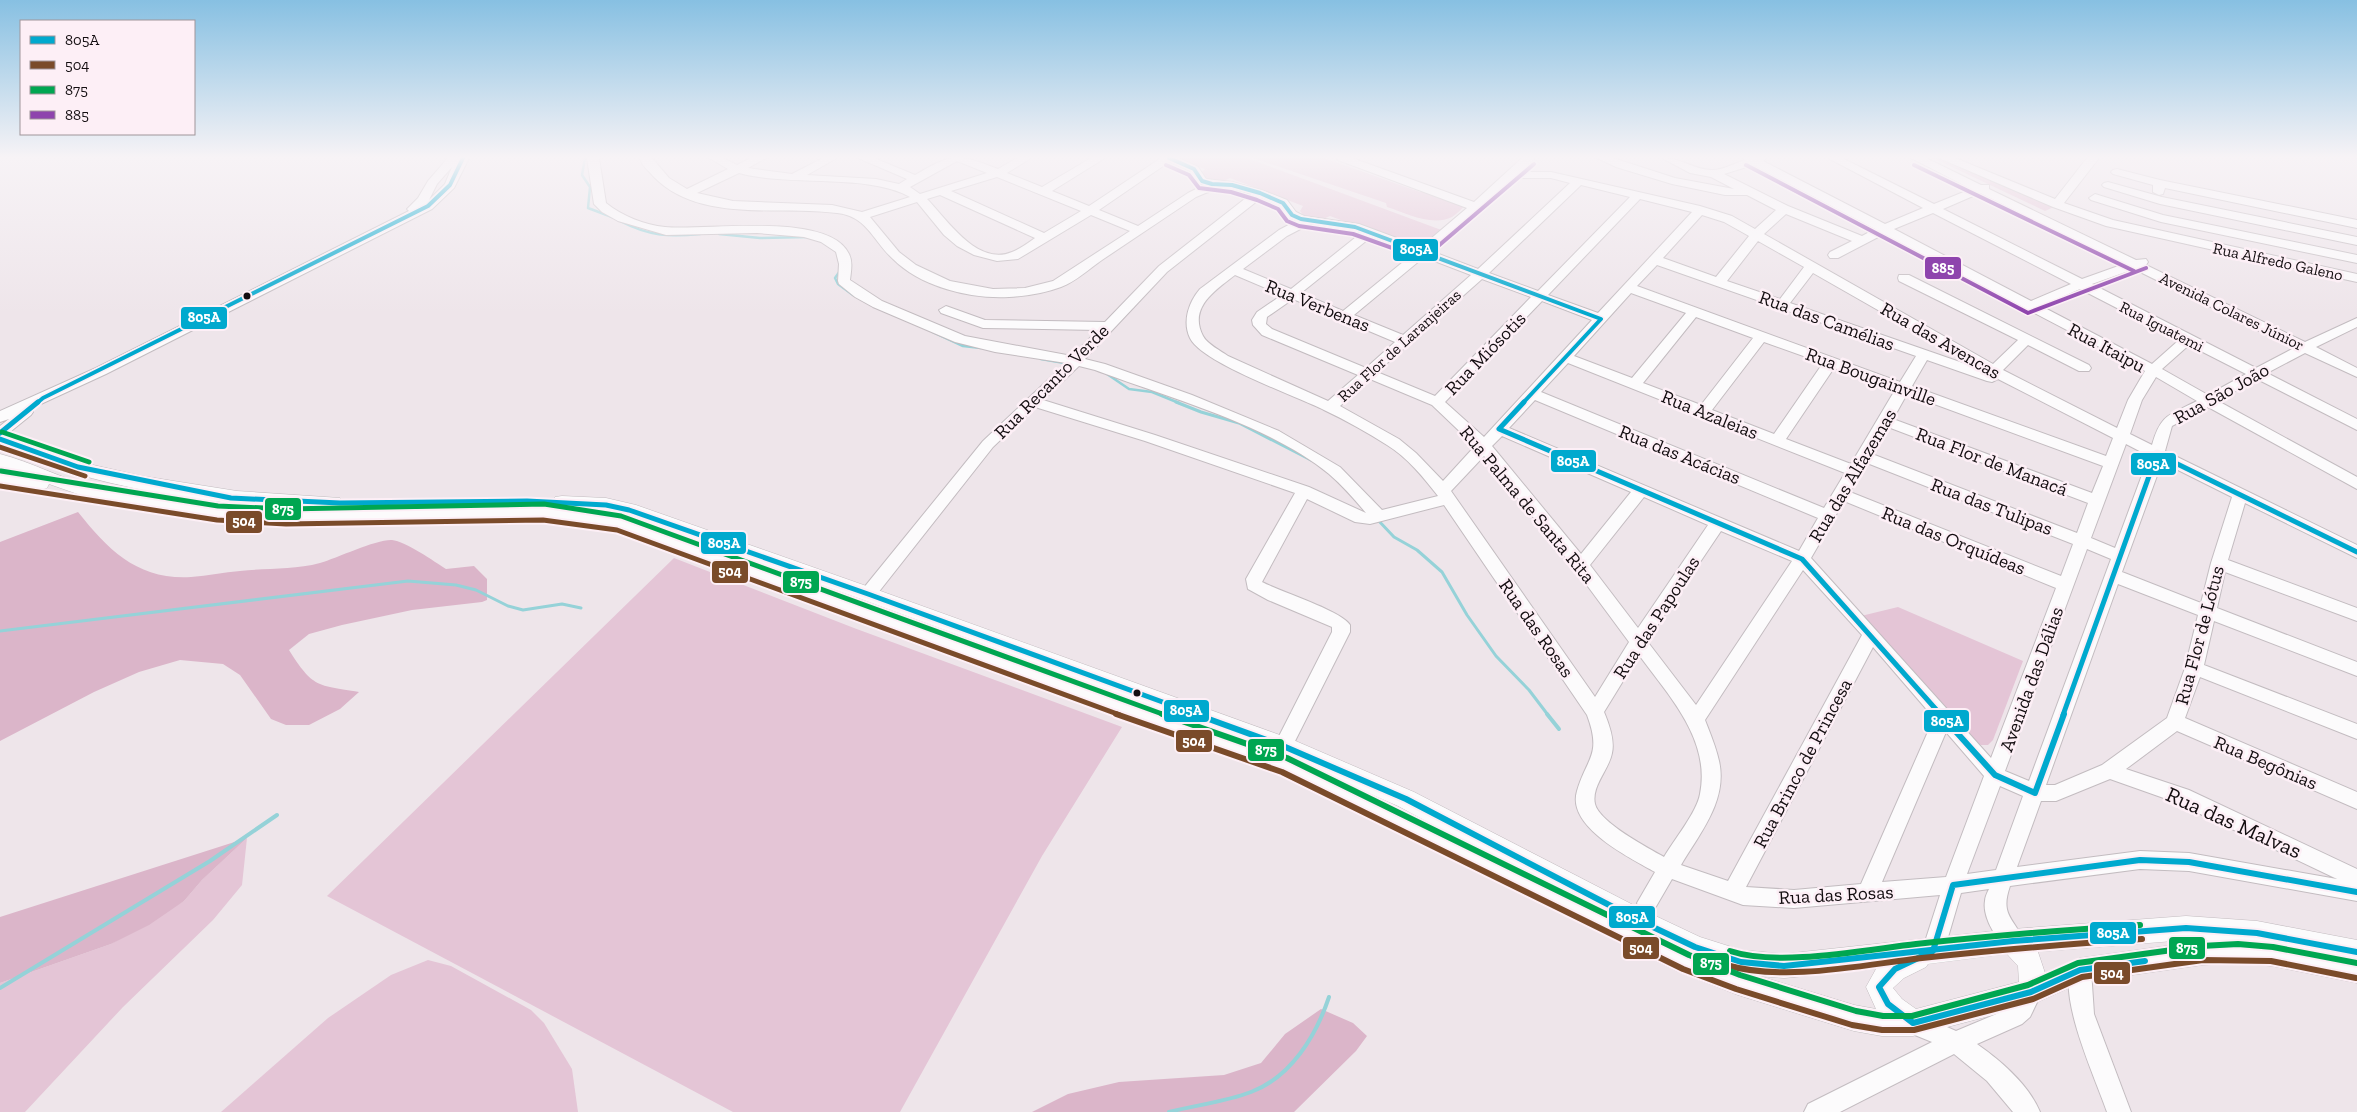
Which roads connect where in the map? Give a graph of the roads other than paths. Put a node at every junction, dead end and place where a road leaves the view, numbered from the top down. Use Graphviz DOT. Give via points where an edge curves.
graph roads {
  1 [pos="412,210"];
  2 [pos="421,210"];
  3 [pos="608,210"];
  4 [pos="841,210"];
  5 [pos="879,210"];
  6 [pos="930,210"];
  7 [pos="983,210"];
  8 [pos="1169,210"];
  9 [pos="1238,210"];
  10 [pos="1288,210"];
  11 [pos="1470,210"];
  12 [pos="1548,210"];
  13 [pos="1624,210"];
  14 [pos="1700,210"];
  15 [pos="1783,210"];
  16 [pos="1786,210"];
  17 [pos="1849,210"];
  18 [pos="1929,210"];
  19 [pos="1938,210"];
  20 [pos="2030,210"];
  21 [pos="2074,210"];
  22 [pos="2134,210"];
  23 [pos="2160,210"];
  24 [pos="2208,210"];
  25 [pos="2289,210"];
  26 [pos="1088,211"];
  27 [pos="1292,215"];
  28 [pos="860,216"];
  29 [pos="2160,218"];
  30 [pos="1308,220"];
  31 [pos="2357,224"];
  32 [pos="387,228"];
  33 [pos="1884,229"];
  34 [pos="1138,230"];
  35 [pos="1370,232"];
  36 [pos="1283,233"];
  37 [pos="1757,234"];
  38 [pos="2158,234"];
  39 [pos="1043,237"];
  40 [pos="1862,240"];
  41 [pos="2357,241"];
  42 [pos="1423,252"];
  43 [pos="1834,255"];
  44 [pos="2357,259"];
  45 [pos="1655,260"];
  46 [pos="2140,263"];
  47 [pos="1811,266"];
  48 [pos="1234,270"];
  49 [pos="1480,274"];
  50 [pos="1904,278"];
  51 [pos="2357,278"];
  52 [pos="1719,282"];
  53 [pos="2081,284"];
  54 [pos="1630,288"];
  55 [pos="1292,294"];
  56 [pos="1540,296"];
  57 [pos="1783,304"];
  58 [pos="2030,306"];
  59 [pos="946,310"];
  60 [pos="1694,311"];
  61 [pos="1345,316"];
  62 [pos="1601,319"];
  63 [pos="2357,322"];
  64 [pos="1107,326"];
  65 [pos="1761,336"];
  66 [pos="2028,339"];
  67 [pos="1403,340"];
  68 [pos="2187,340"];
  69 [pos="2307,345"];
  70 [pos="1960,350"];
  71 [pos="1923,355"];
  72 [pos="1565,357"];
  73 [pos="1832,361"];
  74 [pos="1948,363"];
  75 [pos="1073,364"];
  76 [pos="2357,366"];
  77 [pos="2084,368"];
  78 [pos="2153,370"];
  79 [pos="1994,371"];
  80 [pos="1368,373"];
  81 [pos="2256,373"];
  82 [pos="2357,373"];
  83 [pos="1635,384"];
  84 [pos="1904,387"];
  85 [pos="2028,390"];
  86 [pos="1531,393"];
  87 [pos="43,398"];
  88 [pos="2208,401"];
  89 [pos="1033,402"];
  90 [pos="1437,402"];
  91 [pos="1330,408"];
  92 [pos="1704,411"];
  93 [pos="0,417"];
  94 [pos="1885,421"];
  95 [pos="2357,425"];
  96 [pos="1499,429"];
  97 [pos="0,432"];
  98 [pos="2121,435"];
  99 [pos="0,439"];
  100 [pos="1777,441"];
  101 [pos="1484,446"];
  102 [pos="2158,454"];
  103 [pos="1864,456"];
  104 [pos="0,460"];
  105 [pos="2112,464"];
  106 [pos="1855,471"];
  107 [pos="0,478"];
  108 [pos="2357,484"];
  109 [pos="1641,490"];
  110 [pos="1304,491"];
  111 [pos="89,492"];
  112 [pos="1841,494"];
  113 [pos="1445,495"];
  114 [pos="2240,495"];
  115 [pos="2098,501"];
  116 [pos="1828,516"];
  117 [pos="1376,517"];
  118 [pos="1718,523"];
  119 [pos="2083,541"];
  120 [pos="2357,552"];
  121 [pos="2120,556"];
  122 [pos="1802,559"];
  123 [pos="2219,563"];
  124 [pos="1581,565"];
  125 [pos="2112,575"];
  126 [pos="2066,585"];
  127 [pos="868,594"];
  128 [pos="2209,611"];
  129 [pos="2357,615"];
  130 [pos="1871,634"];
  131 [pos="1638,641"];
  132 [pos="2194,668"];
  133 [pos="2357,670"];
  134 [pos="1596,712"];
  135 [pos="1944,716"];
  136 [pos="1696,718"];
  137 [pos="2175,722"];
  138 [pos="2357,732"];
  139 [pos="1283,746"];
  140 [pos="2109,771"];
  141 [pos="1995,775"];
  142 [pos="2035,793"];
  143 [pos="2357,801"];
  144 [pos="1668,869"];
  145 [pos="2004,878"];
  146 [pos="2357,879"];
  147 [pos="1953,885"];
  148 [pos="2357,892"];
  149 [pos="1732,893"];
  150 [pos="1866,893"];
  151 [pos="1647,903"];
  152 [pos="2013,940"];
  153 [pos="1933,951"];
  154 [pos="2357,952"];
  155 [pos="2080,970"];
  156 [pos="2357,971"];
  157 [pos="2031,992"];
  158 [pos="1913,1023"];
  159 [pos="1956,1042"];
  160 [pos="1816,1112"];
  161 [pos="2028,1112"];
  162 [pos="2119,1112"];
  1 -- 32 [label="street"];
  2 -- 32 [label="street"];
  3 -- 75 [label="street" via="627,220 666,231 775,230 818,237 839,248 844,257 844,281 863,297 960,338"];
  4 -- 28 [label="street"];
  5 -- 28 [label="street"];
  6 -- 39 [label="street" via="958,241 995,258 1014,256"];
  7 -- 39 [label="street"];
  8 -- 34 [label="street"];
  9 -- 64 [label="street, Rua Recanto Verde" via="1163,269"];
  10 -- 27 [label="street"];
  11 -- 42 [label="street"];
  12 -- 49 [label="street, Rua Flor de Laranjeiras"];
  13 -- 56 [label="street, Rua Miósotis"];
  14 -- 37 [label="street, Rua das Avencas" via="1728,219"];
  14 -- 45 [label="street"];
  15 -- 37 [label="street"];
  16 -- 40 [label="street"];
  17 -- 33 [label="street, Rua Itaipu"];
  18 -- 33 [label="street"];
  19 -- 53 [label="street, Rua Iguatemi"];
  20 -- 46 [label="street, Avenida Colares Júnior"];
  21 -- 38 [label="street, Rua Alfredo Galeno" via="2110,223"];
  22 -- 29 [label="street"];
  23 -- 29 [label="street"];
  24 -- 41 [label="street"];
  25 -- 31 [label="street"];
  26 -- 34 [label="street"];
  26 -- 39 [label="street"];
  27 -- 30 [label="street"];
  27 -- 36 [label="street"];
  28 -- 34 [label="street" via="894,255 912,269 946,285 982,294 1035,291 1058,284"];
  29 -- 38 [label="street"];
  29 -- 44 [label="street"];
  30 -- 35 [label="street" via="1355,226"];
  30 -- 36 [label="street"];
  32 -- 87 [label="street"];
  33 -- 40 [label="street"];
  33 -- 58 [label="street, Rua Itaipu"];
  35 -- 42 [label="street"];
  35 -- 55 [label="street, Rua Palma de Santa Rita"];
  36 -- 48 [label="street"];
  37 -- 47 [label="street, Rua das Avencas"];
  37 -- 52 [label="street"];
  38 -- 51 [label="street, Rua Alfredo Galeno"];
  40 -- 43 [label="street"];
  42 -- 49 [label="street"];
  42 -- 61 [label="street"];
  45 -- 52 [label="street, Rua das Camélias"];
  45 -- 54 [label="street"];
  46 -- 53 [label="street"];
  46 -- 69 [label="street, Avenida Colares Júnior"];
  47 -- 57 [label="street"];
  47 -- 70 [label="street, Rua das Avencas"];
  48 -- 55 [label="street, Rua Verbenas"];
  48 -- 91 [label="street, Rua das Rosas" via="1196,301 1193,321 1197,338 1223,359"];
  49 -- 56 [label="street"];
  49 -- 67 [label="street, Rua Flor de Laranjeiras"];
  50 -- 66 [label="street"];
  52 -- 57 [label="street, Rua das Camélias"];
  53 -- 58 [label="street"];
  53 -- 68 [label="street, Rua Iguatemi"];
  54 -- 60 [label="street, Rua Bougainville"];
  54 -- 62 [label="street"];
  55 -- 61 [label="street, Rua Verbenas"];
  55 -- 80 [label="street, Rua Palma de Santa Rita" via="1262,315 1260,325 1267,332"];
  56 -- 62 [label="street"];
  56 -- 90 [label="street, Rua Miósotis"];
  57 -- 71 [label="street, Rua das Camélias"];
  58 -- 78 [label="street, Rua Itaipu"];
  59 -- 64 [label="street" via="983,324"];
  60 -- 65 [label="street, Rua Bougainville"];
  60 -- 83 [label="street"];
  61 -- 67 [label="street, Rua Verbenas"];
  62 -- 72 [label="street"];
  63 -- 69 [label="street, Rua São João"];
  64 -- 75 [label="street, Rua Recanto Verde"];
  65 -- 73 [label="street, Rua Bougainville"];
  65 -- 92 [label="street"];
  66 -- 77 [label="street"];
  66 -- 79 [label="street"];
  67 -- 80 [label="street, Rua Flor de Laranjeiras"];
  68 -- 78 [label="street, Avenida das Dálias"];
  68 -- 81 [label="street, Rua Iguatemi"];
  69 -- 76 [label="street, Avenida Colares Júnior"];
  69 -- 81 [label="street, Rua São João"];
  69 -- 82 [label="street, Avenida Colares Júnior"];
  70 -- 74 [label="street"];
  70 -- 79 [label="street, Rua das Avencas"];
  71 -- 74 [label="street, Rua das Camélias"];
  71 -- 84 [label="street, Rua das Alfazemas"];
  72 -- 83 [label="street, Rua Azaleias"];
  72 -- 86 [label="street"];
  73 -- 84 [label="street, Rua Bougainville"];
  73 -- 100 [label="street"];
  74 -- 85 [label="street, Rua das Camélias"];
  75 -- 89 [label="street, Rua Recanto Verde"];
  75 -- 117 [label="street" via="1247,422 1284,440 1329,466"];
  78 -- 88 [label="street, Rua Itaipu"];
  78 -- 98 [label="street, Avenida das Dálias" via="2135,400"];
  79 -- 85 [label="street, Rua das Avencas"];
  80 -- 90 [label="street, Rua Palma de Santa Rita"];
  80 -- 91 [label="street, Rua Flor de Laranjeiras"];
  81 -- 88 [label="street, Rua São João"];
  81 -- 95 [label="street, Rua Iguatemi"];
  83 -- 92 [label="street, Rua Azaleias"];
  84 -- 94 [label="street, Rua das Alfazemas"];
  84 -- 105 [label="street, Rua Bougainville"];
  85 -- 98 [label="street, Rua das Avencas"];
  86 -- 96 [label="street"];
  86 -- 116 [label="street, Rua das Acácias"];
  87 -- 93 [label="street"];
  87 -- 97 [label="street"];
  88 -- 102 [label="street, Rua São João" via="2165,425"];
  88 -- 108 [label="street, Rua Itaipu"];
  89 -- 110 [label="street"];
  89 -- 127 [label="street, Rua Recanto Verde" via="988,444"];
  90 -- 101 [label="street, Rua Palma de Santa Rita"];
  91 -- 113 [label="street, Rua das Rosas" via="1394,442 1411,456"];
  92 -- 100 [label="street, Rua Azaleias"];
  94 -- 103 [label="street, Rua das Alfazemas"];
  94 -- 115 [label="street, Rua Flor de Manacá"];
  96 -- 101 [label="street"];
  96 -- 109 [label="street"];
  98 -- 102 [label="street, Rua das Avencas"];
  98 -- 105 [label="street, Avenida das Dálias"];
  99 -- 127 [label="main road" via="78,467 231,498 298,503 527,501 606,505 629,510"];
  100 -- 106 [label="street, Rua Azaleias"];
  101 -- 113 [label="street"];
  101 -- 124 [label="street, Rua Palma de Santa Rita"];
  102 -- 114 [label="street, Rua das Avencas"];
  102 -- 121 [label="street"];
  103 -- 106 [label="street, Rua das Alfazemas"];
  103 -- 119 [label="street, Rua das Tulipas"];
  104 -- 111 [label="main road"];
  105 -- 115 [label="street, Avenida das Dálias"];
  106 -- 112 [label="street, Rua das Alfazemas"];
  107 -- 111 [label="main road"];
  109 -- 118 [label="street"];
  109 -- 124 [label="street"];
  110 -- 117 [label="street" via="1361,518"];
  110 -- 139 [label="street" via="1254,579 1254,585 1336,620 1341,625 1341,632"];
  111 -- 158 [label="main road" via="217,513 286,518 544,512 619,523 1285,765 1686,962 1738,982 1854,1018 1882,1023"];
  112 -- 116 [label="street, Rua das Alfazemas"];
  112 -- 126 [label="street, Rua das Orquídeas"];
  113 -- 117 [label="street"];
  113 -- 134 [label="street, Rua das Rosas"];
  114 -- 120 [label="street, Rua das Avencas"];
  114 -- 123 [label="street, Rua Flor de Lótus"];
  115 -- 119 [label="street, Avenida das Dálias"];
  116 -- 122 [label="street, Rua das Alfazemas"];
  118 -- 122 [label="street"];
  118 -- 131 [label="street, Rua das Papoulas"];
  119 -- 121 [label="street, Rua das Tulipas"];
  119 -- 126 [label="street, Avenida das Dálias"];
  121 -- 125 [label="street"];
  122 -- 130 [label="street"];
  122 -- 136 [label="street, Rua das Alfazemas"];
  123 -- 128 [label="street, Rua Flor de Lótus"];
  123 -- 129 [label="street"];
  124 -- 131 [label="street, Rua Palma de Santa Rita"];
  125 -- 128 [label="street"];
  125 -- 142 [label="street"];
  126 -- 141 [label="street, Avenida das Dálias"];
  127 -- 139 [label="main road"];
  128 -- 132 [label="street, Rua Flor de Lótus"];
  128 -- 133 [label="street"];
  130 -- 135 [label="street"];
  130 -- 149 [label="street, Rua Brinco de Princesa"];
  131 -- 134 [label="street, Rua das Papoulas"];
  131 -- 136 [label="street, Rua Palma de Santa Rita"];
  132 -- 137 [label="street, Rua Flor de Lótus"];
  132 -- 138 [label="street"];
  134 -- 144 [label="street, Rua das Rosas" via="1603,753 1586,792 1585,803 1590,817 1623,844"];
  135 -- 141 [label="street"];
  135 -- 150 [label="street"];
  136 -- 144 [label="street, Rua Palma de Santa Rita" via="1710,762 1710,794"];
  137 -- 140 [label="street, Rua Flor de Lótus"];
  137 -- 143 [label="street, Rua Begônias"];
  139 -- 153 [label="main road" via="1406,799 1695,947 1741,962 1784,966"];
  140 -- 142 [label="street, Rua Flor de Lótus" via="2056,793"];
  140 -- 146 [label="street, Rua das Malvas" via="2182,796"];
  141 -- 142 [label="street, Rua Flor de Lótus"];
  141 -- 147 [label="street, Avenida das Dálias"];
  142 -- 145 [label="street"];
  144 -- 149 [label="street, Rua das Rosas"];
  144 -- 151 [label="street, Rua Palma de Santa Rita"];
  145 -- 147 [label="street, Rua das Rosas"];
  145 -- 148 [label="street, Rua das Rosas" via="2140,860 2188,862"];
  145 -- 152 [label="street" via="1994,910"];
  147 -- 150 [label="street, Rua das Rosas"];
  147 -- 153 [label="street, Avenida das Dálias"];
  149 -- 150 [label="street, Rua das Rosas" via="1794,900"];
  152 -- 153 [label="main road"];
  152 -- 154 [label="main road" via="2218,928"];
  152 -- 157 [label="main road" via="2031,963 2034,974"];
  153 -- 158 [label="main road" via="1892,969 1884,976 1879,988 1892,1008"];
  155 -- 156 [label="main road" via="2238,951 2272,954"];
  155 -- 157 [label="main road"];
  155 -- 162 [label="street" via="2083,1014"];
  157 -- 158 [label="main road"];
  157 -- 159 [label="street" via="2022,1010 2014,1017"];
  158 -- 159 [label="street"];
  159 -- 160 [label="street"];
  159 -- 161 [label="street" via="1997,1074"];
}
